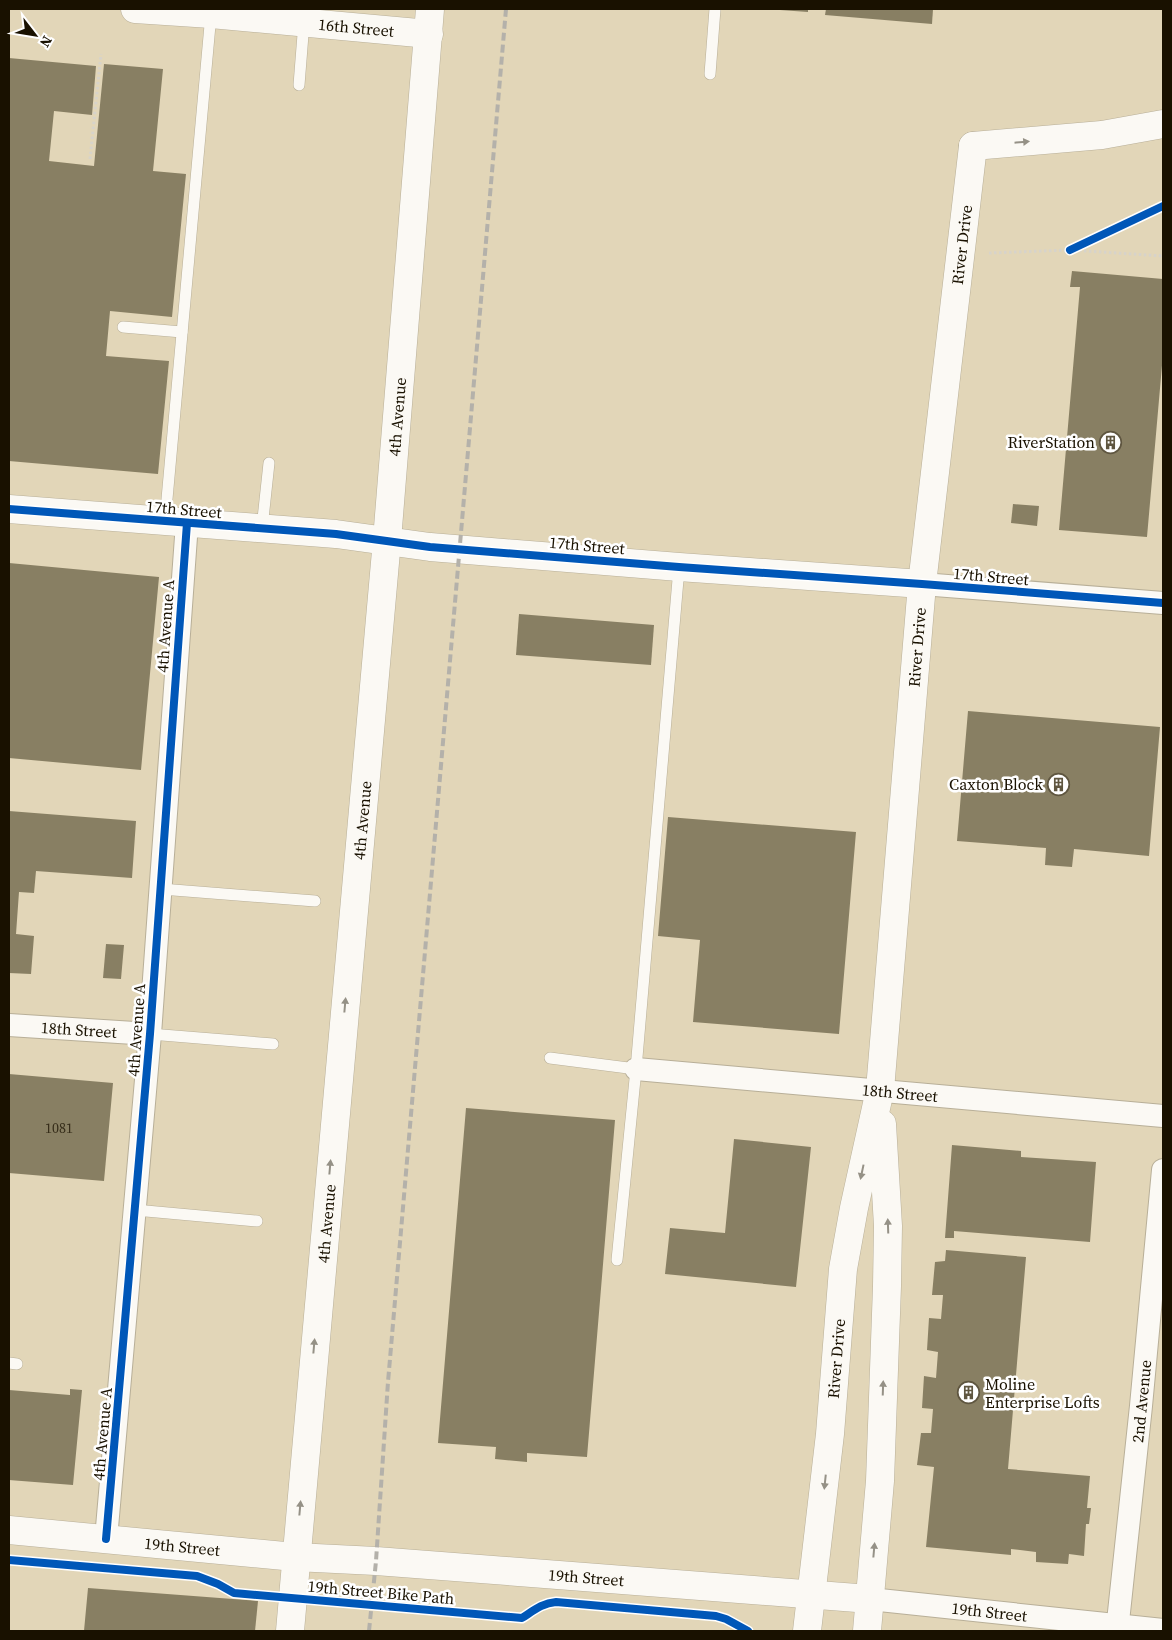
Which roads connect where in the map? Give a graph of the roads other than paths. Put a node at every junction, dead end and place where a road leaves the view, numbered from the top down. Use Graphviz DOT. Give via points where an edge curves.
graph roads {
  1 [pos="135,9"];
  2 [pos="715,9"];
  3 [pos="211,14"];
  4 [pos="429,21"];
  5 [pos="304,22"];
  6 [pos="710,74"];
  7 [pos="300,86"];
  8 [pos="1163,124"];
  9 [pos="123,327"];
  10 [pos="182,332"];
  11 [pos="269,463"];
  12 [pos="9,509"];
  13 [pos="176,522"];
  14 [pos="262,528"];
  15 [pos="387,540"];
  16 [pos="679,567"];
  17 [pos="922,584"];
  18 [pos="1163,604"];
  19 [pos="161,889"];
  20 [pos="314,901"];
  21 [pos="9,1025"];
  22 [pos="150,1034"];
  23 [pos="273,1044"];
  24 [pos="550,1058"];
  25 [pos="636,1070"];
  26 [pos="880,1090"];
  27 [pos="1163,1116"];
  28 [pos="1163,1170"];
  29 [pos="135,1210"];
  30 [pos="257,1221"];
  31 [pos="617,1260"];
  32 [pos="9,1530"];
  33 [pos="106,1539"];
  34 [pos="296,1556"];
  35 [pos="812,1594"];
  36 [pos="870,1599"];
  37 [pos="1117,1628"];
  38 [pos="1163,1630"];
  39 [pos="290,1631"];
  40 [pos="807,1631"];
  41 [pos="867,1631"];
  1 -- 3 [label="main road, 16th Street"];
  2 -- 6 [label="lane"];
  3 -- 5 [label="main road, 16th Street"];
  3 -- 10 [label="lane"];
  4 -- 5 [label="main road, 16th Street"];
  4 -- 15 [label="main road, 4th Avenue"];
  5 -- 7 [label="lane"];
  17 -- 8 [label="main road, River Drive, one-way" via="973,146 1102,136"];
  9 -- 10 [label="lane"];
  10 -- 13 [label="lane"];
  11 -- 14 [label="lane"];
  12 -- 13 [label="main road, 17th Street"];
  13 -- 14 [label="main road, 17th Street"];
  13 -- 19 [label="street, 4th Avenue A"];
  14 -- 15 [label="main road, 17th Street"];
  15 -- 16 [label="main road, 17th Street"];
  34 -- 15 [label="main road, 4th Avenue, one-way"];
  16 -- 17 [label="main road, 17th Street"];
  16 -- 25 [label="lane"];
  17 -- 18 [label="street, 17th Street"];
  17 -- 26 [label="main road, River Drive"];
  19 -- 20 [label="lane"];
  19 -- 22 [label="street, 4th Avenue A"];
  21 -- 22 [label="street, 18th Street"];
  22 -- 23 [label="lane"];
  22 -- 29 [label="street, 4th Avenue A"];
  24 -- 25 [label="lane"];
  25 -- 26 [label="street, 18th Street"];
  25 -- 31 [label="lane"];
  26 -- 27 [label="street, 18th Street"];
  26 -- 35 [label="main road, River Drive, one-way" via="843,1269 830,1434"];
  36 -- 26 [label="main road, River Drive, one-way" via="880,1481 887,1286 888,1226"];
  28 -- 37 [label="street, 2nd Avenue"];
  29 -- 30 [label="lane"];
  29 -- 33 [label="street, 4th Avenue A"];
  32 -- 33 [label="main road, 19th Street"];
  33 -- 34 [label="main road, 19th Street"];
  34 -- 35 [label="main road, 19th Street"];
  34 -- 39 [label="main road, 4th Avenue"];
  35 -- 36 [label="main road, 19th Street"];
  35 -- 40 [label="main road, River Drive"];
  36 -- 37 [label="street, 19th Street"];
  36 -- 41 [label="main road, River Drive"];
  37 -- 38 [label="street, 19th Street"];
}
